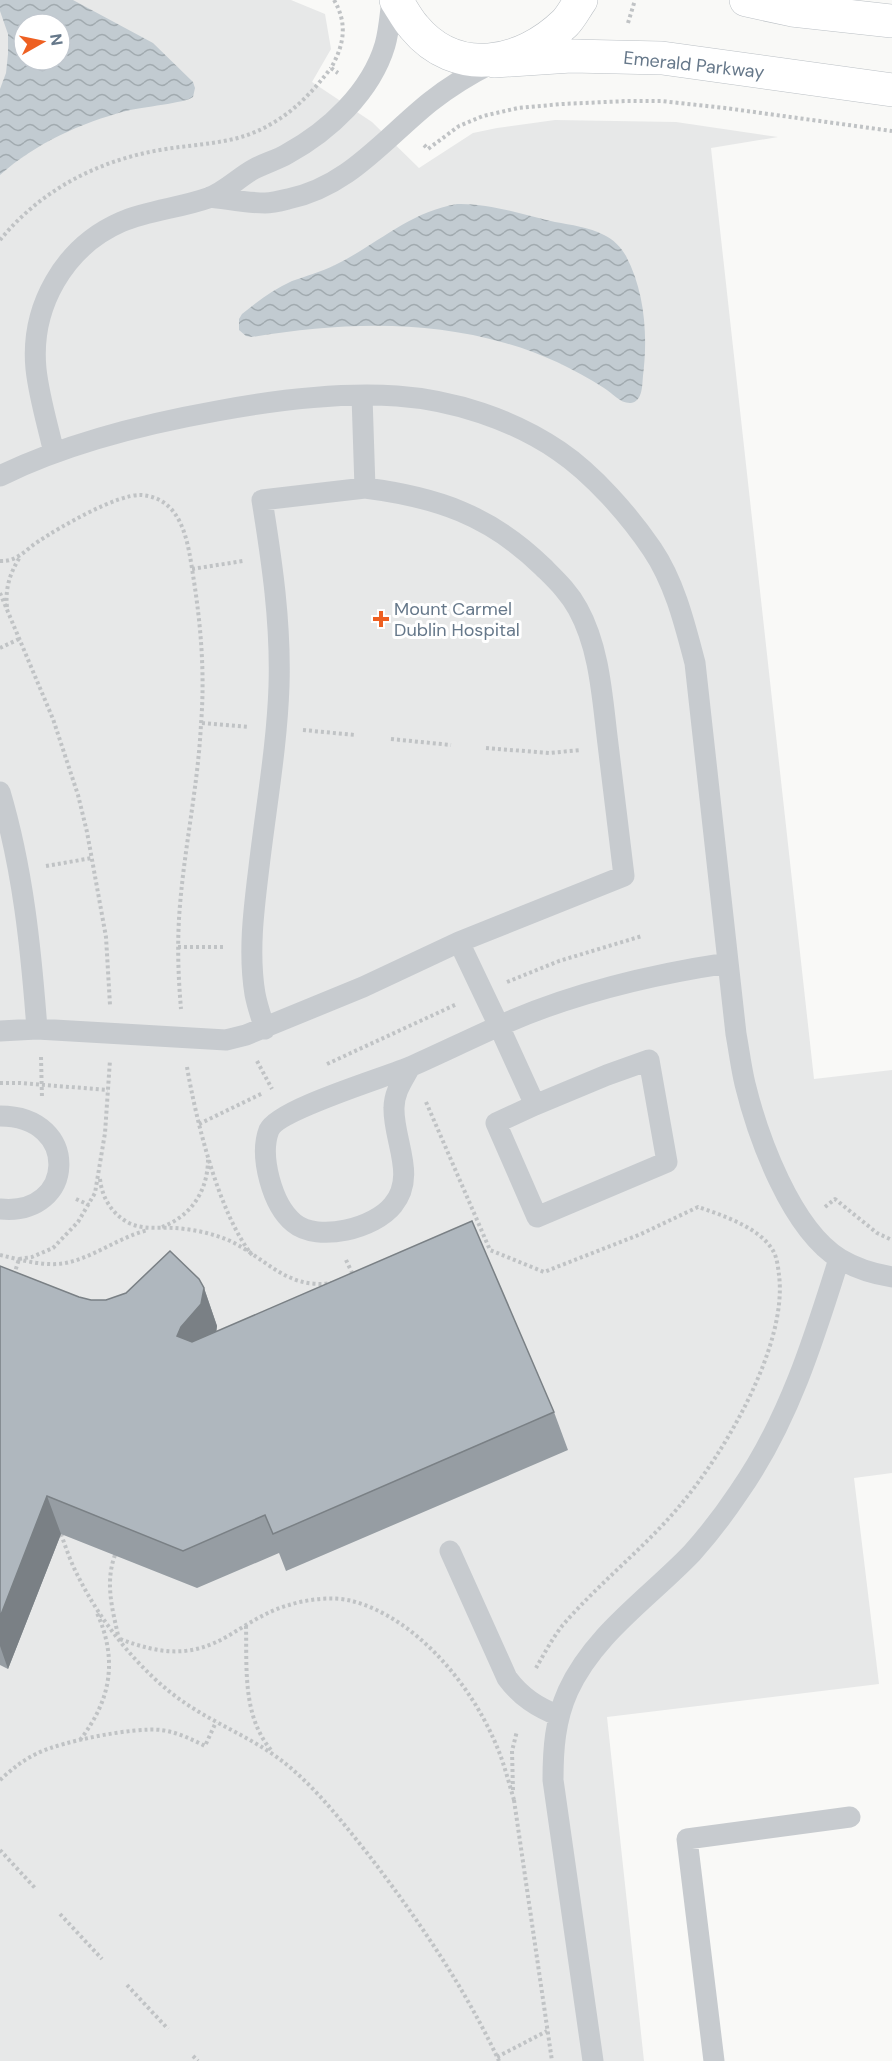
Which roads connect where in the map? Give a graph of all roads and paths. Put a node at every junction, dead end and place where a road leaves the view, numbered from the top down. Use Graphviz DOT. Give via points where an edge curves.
graph roads {
  1 [pos="334,0"];
  2 [pos="394,0"];
  3 [pos="581,0"];
  4 [pos="635,0"];
  5 [pos="746,0"];
  6 [pos="892,21"];
  7 [pos="628,28"];
  8 [pos="494,61"];
  9 [pos="332,68"];
  10 [pos="340,74"];
  11 [pos="892,90"];
  12 [pos="892,131"];
  13 [pos="421,142"];
  14 [pos="210,197"];
  15 [pos="0,240"];
  16 [pos="362,396"];
  17 [pos="54,453"];
  18 [pos="0,476"];
  19 [pos="364,488"];
  20 [pos="21,555"];
  21 [pos="254,559"];
  22 [pos="0,561"];
  23 [pos="192,569"];
  24 [pos="0,593"];
  25 [pos="8,613"];
  26 [pos="19,639"];
  27 [pos="0,648"];
  28 [pos="202,723"];
  29 [pos="258,727"];
  30 [pos="293,730"];
  31 [pos="355,735"];
  32 [pos="390,739"];
  33 [pos="451,745"];
  34 [pos="486,748"];
  35 [pos="589,749"];
  36 [pos="0,792"];
  37 [pos="92,858"];
  38 [pos="37,868"];
  39 [pos="642,936"];
  40 [pos="459,942"];
  41 [pos="235,947"];
  42 [pos="178,948"];
  43 [pos="728,963"];
  44 [pos="502,985"];
  45 [pos="499,1026"];
  46 [pos="265,1029"];
  47 [pos="0,1031"];
  48 [pos="111,1033"];
  49 [pos="184,1037"];
  50 [pos="39,1039"];
  51 [pos="256,1057"];
  52 [pos="410,1067"];
  53 [pos="0,1083"];
  54 [pos="42,1085"];
  55 [pos="272,1089"];
  56 [pos="108,1090"];
  57 [pos="43,1105"];
  58 [pos="535,1105"];
  59 [pos="0,1116"];
  60 [pos="207,1152"];
  61 [pos="99,1174"];
  62 [pos="698,1207"];
  63 [pos="0,1209"];
  64 [pos="820,1211"];
  65 [pos="480,1227"];
  66 [pos="157,1228"];
  67 [pos="470,1231"];
  68 [pos="892,1240"];
  69 [pos="0,1255"];
  70 [pos="252,1255"];
  71 [pos="839,1258"];
  72 [pos="19,1259"];
  73 [pos="364,1272"];
  74 [pos="353,1276"];
  75 [pos="892,1277"];
  76 [pos="345,1279"];
  77 [pos="12,1280"];
  78 [pos="337,1282"];
  79 [pos="357,1284"];
  80 [pos="61,1534"];
  81 [pos="450,1551"];
  82 [pos="115,1555"];
  83 [pos="92,1602"];
  84 [pos="246,1625"];
  85 [pos="119,1639"];
  86 [pos="534,1671"];
  87 [pos="559,1716"];
  88 [pos="216,1722"];
  89 [pos="517,1731"];
  90 [pos="80,1741"];
  91 [pos="277,1756"];
  92 [pos="0,1780"];
  93 [pos="514,1800"];
  94 [pos="850,1817"];
  95 [pos="0,1850"];
  96 [pos="35,1888"];
  97 [pos="60,1914"];
  98 [pos="102,1959"];
  99 [pos="127,1985"];
  100 [pos="168,2029"];
  101 [pos="547,2031"];
  102 [pos="193,2056"];
  103 [pos="498,2059"];
  104 [pos="198,2061"];
  105 [pos="552,2061"];
  106 [pos="593,2061"];
  107 [pos="714,2061"];
  1 -- 9 [label="path" via="344,32"];
  2 -- 8 [label="main road" via="429,41 468,60"];
  2 -- 14 [label="lane" via="385,45 363,89 340,115 308,141"];
  3 -- 8 [label="main road" via="566,22 543,41"];
  4 -- 7 [label="path"];
  5 -- 6 [label="main road" via="792,10"];
  8 -- 11 [label="main road, Emerald Parkway" via="571,56 662,58"];
  8 -- 14 [label="lane" via="454,84 370,158 321,188 267,203"];
  9 -- 10 [label="path"];
  9 -- 15 [label="path" via="313,91 271,125 220,143 132,156 77,176 51,192"];
  12 -- 13 [label="path" via="725,108 627,101 518,108 459,126 428,149"];
  14 -- 17 [label="lane" via="145,214 101,232 83,246 56,279 39,320 36,344 36,369"];
  16 -- 17 [label="lane" via="256,404 199,414"];
  16 -- 19 [label="lane"];
  16 -- 43 [label="lane" via="443,402 525,430 560,452 598,484 653,550 685,623 695,663"];
  17 -- 18 [label="lane"];
  19 -- 40 [label="lane" via="427,499 463,512 499,530 521,547 566,591 579,610 600,674 624,876"];
  19 -- 46 [label="lane" via="262,500 279,634 279,686 253,913 255,994"];
  20 -- 22 [label="path"];
  20 -- 23 [label="path" via="41,539 105,505 142,495 159,500 174,511 183,526"];
  20 -- 25 [label="path" via="9,577"];
  21 -- 23 [label="path"];
  23 -- 28 [label="path" via="201,627"];
  24 -- 25 [label="path"];
  25 -- 26 [label="path"];
  26 -- 27 [label="path"];
  26 -- 37 [label="path" via="53,719 80,804"];
  28 -- 29 [label="path"];
  28 -- 42 [label="path"];
  30 -- 31 [label="path"];
  32 -- 33 [label="path"];
  34 -- 35 [label="path" via="549,753"];
  36 -- 50 [label="lane" via="25,908"];
  37 -- 38 [label="path"];
  37 -- 48 [label="path" via="106,937"];
  39 -- 44 [label="path" via="559,961"];
  40 -- 45 [label="lane"];
  40 -- 46 [label="lane"];
  41 -- 42 [label="path"];
  42 -- 49 [label="path"];
  43 -- 45 [label="lane" via="605,987"];
  43 -- 71 [label="lane" via="745,1084 761,1137 804,1225"];
  45 -- 52 [label="lane"];
  45 -- 58 [label="lane"];
  46 -- 49 [label="lane" via="226,1040"];
  47 -- 50 [label="lane"];
  48 -- 49 [label="lane"];
  48 -- 50 [label="lane"];
  48 -- 56 [label="path"];
  49 -- 60 [label="path" via="191,1091"];
  50 -- 54 [label="path"];
  51 -- 55 [label="path"];
  52 -- 52 [label="lane" via="282,1117 270,1128 265,1149 268,1172 281,1209 295,1224 313,1231 357,1228 393,1205 402,1189 404,1170 394,1109 396,1092"];
  53 -- 54 [label="path"];
  54 -- 56 [label="path"];
  54 -- 57 [label="path"];
  56 -- 61 [label="path"];
  58 -- 58 [label="lane" via="650,1060 667,1162 537,1217 496,1123"];
  59 -- 63 [label="lane" via="22,1118 43,1128 56,1146 59,1161 53,1187 45,1197 23,1208"];
  60 -- 66 [label="path" via="206,1180 197,1202 175,1221"];
  60 -- 70 [label="path" via="238,1235"];
  61 -- 66 [label="path" via="103,1197 115,1213 130,1224"];
  61 -- 72 [label="path" via="89,1205 65,1237 53,1248"];
  62 -- 86 [label="path" via="740,1223 773,1250 778,1265 780,1309 766,1360 702,1477 656,1533 562,1627"];
  64 -- 68 [label="path" via="835,1199 877,1233"];
  65 -- 67 [label="path"];
  66 -- 70 [label="path" via="217,1236"];
  66 -- 72 [label="path" via="68,1263"];
  69 -- 72 [label="path"];
  70 -- 78 [label="path" via="294,1279"];
  71 -- 75 [label="lane"];
  71 -- 87 [label="lane" via="787,1408 763,1455 692,1552 602,1640 584,1663"];
  72 -- 77 [label="path"];
  73 -- 74 [label="path"];
  74 -- 76 [label="path"];
  74 -- 79 [label="path"];
  80 -- 83 [label="path"];
  81 -- 87 [label="lane" via="507,1678 526,1699"];
  82 -- 85 [label="path" via="109,1588"];
  83 -- 85 [label="path"];
  83 -- 90 [label="path" via="109,1649 110,1671 97,1714"];
  84 -- 85 [label="path" via="206,1647 185,1652 163,1652"];
  84 -- 91 [label="path" via="252,1716 263,1740"];
  84 -- 93 [label="path" via="289,1604 334,1598 360,1604 396,1621 444,1662 464,1687 494,1739"];
  85 -- 88 [label="path" via="157,1683"];
  87 -- 106 [label="lane" via="553,1780"];
  88 -- 90 [label="path" via="205,1746 162,1730 121,1732"];
  88 -- 91 [label="path"];
  89 -- 93 [label="path" via="512,1751"];
  90 -- 92 [label="path" via="40,1752"];
  91 -- 103 [label="path" via="328,1807 401,1898 436,1949"];
  93 -- 101 [label="path"];
  94 -- 107 [label="lane" via="687,1839"];
  95 -- 96 [label="path"];
  97 -- 98 [label="path"];
  99 -- 100 [label="path"];
  101 -- 103 [label="path"];
  101 -- 105 [label="path"];
  102 -- 104 [label="path"];
}
